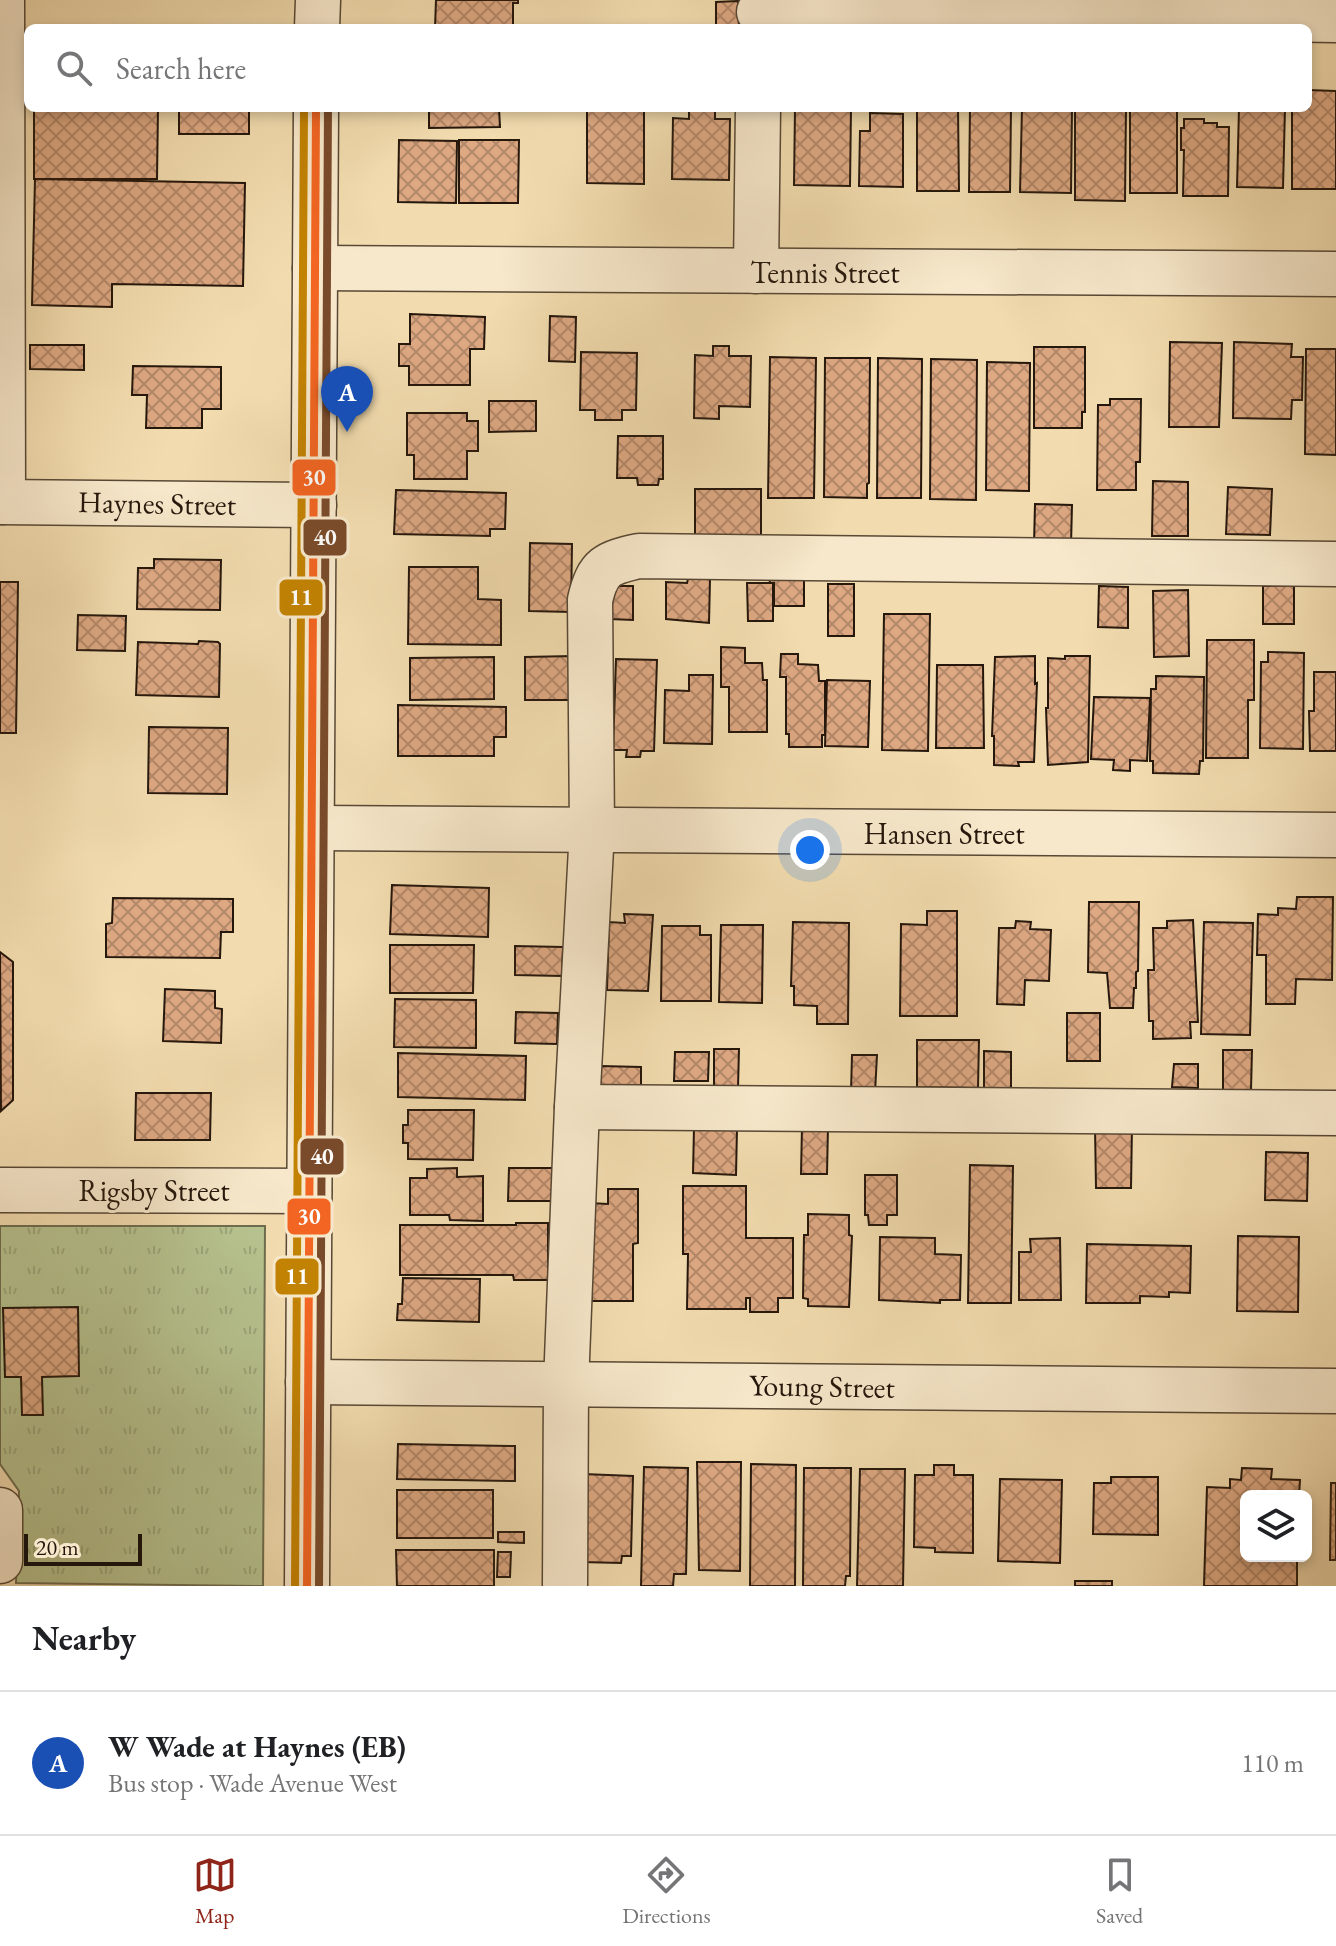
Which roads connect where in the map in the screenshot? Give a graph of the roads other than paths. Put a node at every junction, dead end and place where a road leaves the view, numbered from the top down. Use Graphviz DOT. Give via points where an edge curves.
graph roads {
  1 [pos="2,0"];
  2 [pos="318,0"];
  3 [pos="759,13"];
  4 [pos="1328,13"];
  5 [pos="317,24"];
  6 [pos="316,112"];
  7 [pos="758,112"];
  8 [pos="1,235"];
  9 [pos="315,268"];
  10 [pos="756,271"];
  11 [pos="1336,274"];
  12 [pos="1,502"];
  13 [pos="314,505"];
  14 [pos="1336,564"];
  15 [pos="312,828"];
  16 [pos="592,830"];
  17 [pos="1336,835"];
  18 [pos="577,1107"];
  19 [pos="1336,1113"];
  20 [pos="0,1190"];
  21 [pos="309,1191"];
  22 [pos="308,1382"];
  23 [pos="566,1384"];
  24 [pos="1336,1391"];
  25 [pos="0,1510"];
  26 [pos="0,1561"];
  27 [pos="307,1586"];
  28 [pos="565,1586"];
  1 -- 8 [label="street"];
  2 -- 5 [label="street"];
  3 -- 4 [label="street"];
  6 -- 9 [label="street"];
  7 -- 10 [label="street"];
  8 -- 12 [label="street"];
  9 -- 10 [label="street, Tennis Street"];
  9 -- 13 [label="street"];
  10 -- 11 [label="street, Tennis Street"];
  12 -- 13 [label="street, Haynes Street"];
  13 -- 15 [label="street"];
  14 -- 16 [label="street" via="639,556 610,563 595,579 590,600"];
  15 -- 16 [label="street, Hansen Street"];
  15 -- 21 [label="street"];
  16 -- 17 [label="street, Hansen Street"];
  16 -- 18 [label="street"];
  18 -- 19 [label="street"];
  18 -- 23 [label="street"];
  20 -- 21 [label="street, Rigsby Street"];
  21 -- 22 [label="street"];
  22 -- 23 [label="street, Young Street"];
  22 -- 27 [label="street"];
  23 -- 24 [label="street, Young Street"];
  23 -- 28 [label="street"];
  25 -- 26 [label="street"];
}
